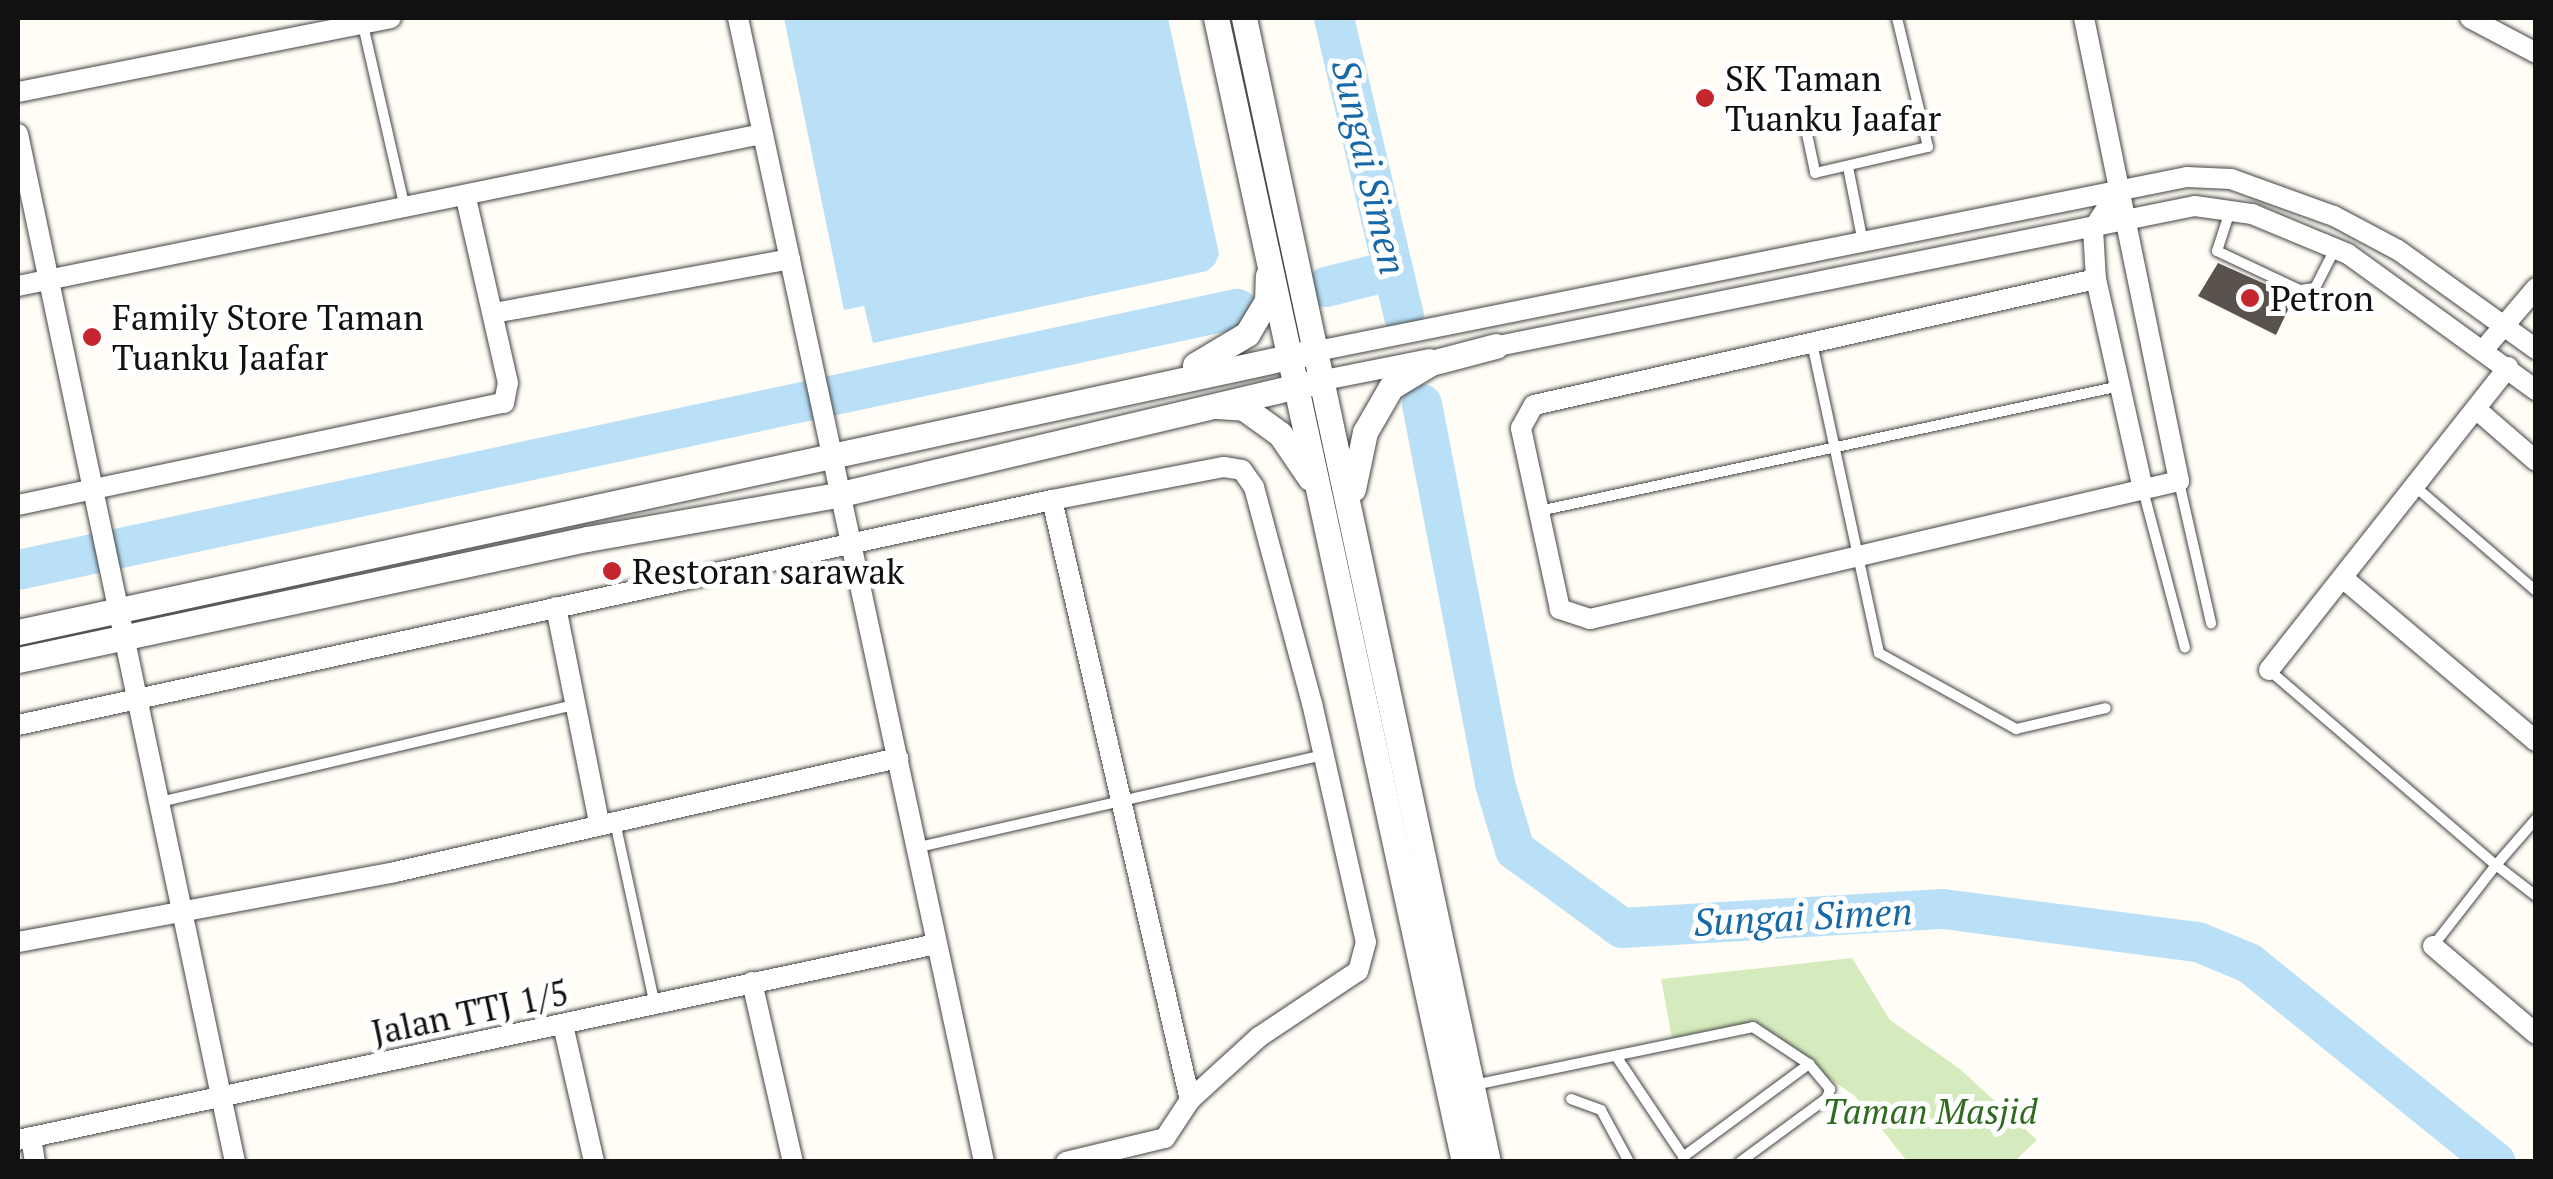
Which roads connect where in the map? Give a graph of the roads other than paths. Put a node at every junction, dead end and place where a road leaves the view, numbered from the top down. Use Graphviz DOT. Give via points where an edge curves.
graph roads {
  1 [pos="391,18"];
  2 [pos="738,18"];
  3 [pos="1216,18"];
  4 [pos="1244,18"];
  5 [pos="1897,18"];
  6 [pos="2084,18"];
  7 [pos="2470,18"];
  8 [pos="362,21"];
  9 [pos="2536,54"];
  10 [pos="18,92"];
  11 [pos="18,134"];
  12 [pos="762,134"];
  13 [pos="1807,134"];
  14 [pos="1848,167"];
  15 [pos="2116,194"];
  16 [pos="466,198"];
  17 [pos="405,210"];
  18 [pos="2230,211"];
  19 [pos="2126,222"];
  20 [pos="2093,229"];
  21 [pos="1863,244"];
  22 [pos="2335,249"];
  23 [pos="790,259"];
  24 [pos="1269,259"];
  25 [pos="2096,279"];
  26 [pos="49,280"];
  27 [pos="18,286"];
  28 [pos="2536,288"];
  29 [pos="494,313"];
  30 [pos="2506,324"];
  31 [pos="1812,343"];
  32 [pos="1496,346"];
  33 [pos="2485,348"];
  34 [pos="2536,350"];
  35 [pos="1318,351"];
  36 [pos="1291,356"];
  37 [pos="2508,367"];
  38 [pos="1324,380"];
  39 [pos="1154,384"];
  40 [pos="1297,385"];
  41 [pos="2120,386"];
  42 [pos="2536,390"];
  43 [pos="1201,404"];
  44 [pos="2476,410"];
  45 [pos="1830,445"];
  46 [pos="834,459"];
  47 [pos="2536,460"];
  48 [pos="2179,481"];
  49 [pos="2418,489"];
  50 [pos="2143,490"];
  51 [pos="842,494"];
  52 [pos="97,500"];
  53 [pos="1052,500"];
  54 [pos="1322,500"];
  55 [pos="18,505"];
  56 [pos="1352,506"];
  57 [pos="1539,511"];
  58 [pos="852,546"];
  59 [pos="1856,557"];
  60 [pos="2344,579"];
  61 [pos="2536,591"];
  62 [pos="556,607"];
  63 [pos="120,610"];
  64 [pos="2211,623"];
  65 [pos="18,632"];
  66 [pos="126,637"];
  67 [pos="2184,648"];
  68 [pos="18,660"];
  69 [pos="2269,670"];
  70 [pos="138,696"];
  71 [pos="574,704"];
  72 [pos="2106,708"];
  73 [pos="18,725"];
  74 [pos="2536,741"];
  75 [pos="1326,755"];
  76 [pos="898,758"];
  77 [pos="160,802"];
  78 [pos="1120,805"];
  79 [pos="2536,819"];
  80 [pos="606,821"];
  81 [pos="918,847"];
  82 [pos="2496,865"];
  83 [pos="2536,896"];
  84 [pos="183,911"];
  85 [pos="1424,919"];
  86 [pos="18,942"];
  87 [pos="936,944"];
  88 [pos="2433,946"];
  89 [pos="752,982"];
  90 [pos="655,1006"];
  91 [pos="563,1025"];
  92 [pos="2536,1034"];
  93 [pos="1616,1056"];
  94 [pos="1809,1064"];
  95 [pos="1460,1086"];
  96 [pos="222,1096"];
  97 [pos="1571,1099"];
  98 [pos="1190,1100"];
  99 [pos="24,1139"];
  100 [pos="1685,1159"];
  101 [pos="35,1162"];
  102 [pos="235,1162"];
  103 [pos="594,1162"];
  104 [pos="793,1162"];
  105 [pos="984,1162"];
  106 [pos="1066,1162"];
  107 [pos="1464,1162"];
  108 [pos="1488,1162"];
  109 [pos="1629,1162"];
  110 [pos="1740,1162"];
  1 -- 8 [label="street"];
  2 -- 12 [label="street"];
  3 -- 24 [label="street"];
  4 -- 35 [label="street"];
  5 -- 14 [label="lane" via="1928,147"];
  6 -- 15 [label="street"];
  7 -- 9 [label="street"];
  8 -- 10 [label="street"];
  8 -- 17 [label="lane"];
  11 -- 26 [label="street"];
  12 -- 16 [label="street"];
  12 -- 23 [label="street"];
  13 -- 14 [label="lane" via="1815,173"];
  14 -- 21 [label="lane"];
  15 -- 19 [label="street"];
  15 -- 20 [label="street"];
  15 -- 21 [label="street"];
  15 -- 30 [label="street" via="2187,177 2273,191 2398,250"];
  16 -- 17 [label="street"];
  16 -- 29 [label="street"];
  17 -- 26 [label="street"];
  18 -- 19 [label="street" via="2195,206"];
  18 -- 22 [label="street"];
  18 -- 22 [label="lane" via="2217,251 2300,290 2314,288"];
  19 -- 20 [label="street"];
  19 -- 48 [label="street"];
  20 -- 25 [label="street"];
  20 -- 32 [label="street"];
  21 -- 35 [label="street"];
  22 -- 33 [label="street"];
  23 -- 29 [label="street"];
  23 -- 46 [label="street"];
  24 -- 36 [label="street"];
  24 -- 39 [label="street" via="1268,301 1247,334"];
  25 -- 31 [label="street"];
  25 -- 41 [label="street"];
  26 -- 27 [label="street"];
  26 -- 52 [label="street"];
  28 -- 30 [label="street"];
  29 -- 52 [label="street" via="508,384 504,403 494,408"];
  30 -- 33 [label="street"];
  30 -- 34 [label="street"];
  31 -- 45 [label="lane"];
  31 -- 57 [label="street" via="1534,405 1521,428"];
  32 -- 38 [label="street"];
  32 -- 56 [label="street" via="1431,363 1391,387 1365,432"];
  33 -- 37 [label="street"];
  35 -- 36 [label="street"];
  35 -- 38 [label="street"];
  36 -- 39 [label="street"];
  36 -- 40 [label="street"];
  37 -- 42 [label="street"];
  37 -- 44 [label="street"];
  38 -- 40 [label="street"];
  38 -- 56 [label="street"];
  39 -- 46 [label="street"];
  40 -- 43 [label="street"];
  40 -- 54 [label="street"];
  41 -- 45 [label="lane"];
  41 -- 50 [label="street"];
  43 -- 51 [label="street"];
  43 -- 54 [label="street" via="1244,408 1280,434"];
  44 -- 47 [label="street"];
  44 -- 49 [label="street"];
  45 -- 57 [label="lane"];
  45 -- 59 [label="lane"];
  46 -- 51 [label="street"];
  46 -- 63 [label="street"];
  48 -- 50 [label="street"];
  48 -- 64 [label="lane"];
  49 -- 60 [label="street"];
  49 -- 61 [label="lane"];
  50 -- 59 [label="street"];
  50 -- 67 [label="lane"];
  51 -- 58 [label="street"];
  51 -- 66 [label="street" via="587,539"];
  52 -- 55 [label="street"];
  52 -- 63 [label="street"];
  53 -- 58 [label="street"];
  53 -- 75 [label="street" via="1242,470 1254,487"];
  53 -- 78 [label="street"];
  54 -- 85 [label="street"];
  56 -- 85 [label="street"];
  57 -- 59 [label="street" via="1560,608 1590,619"];
  58 -- 62 [label="street"];
  58 -- 76 [label="street"];
  59 -- 72 [label="lane" via="1878,653 2016,729"];
  60 -- 69 [label="street"];
  60 -- 74 [label="street"];
  62 -- 70 [label="street"];
  62 -- 71 [label="street"];
  63 -- 65 [label="street"];
  63 -- 66 [label="street"];
  66 -- 68 [label="street"];
  66 -- 70 [label="street"];
  69 -- 82 [label="lane"];
  70 -- 73 [label="street"];
  70 -- 77 [label="street"];
  71 -- 77 [label="lane"];
  71 -- 80 [label="street"];
  75 -- 78 [label="lane"];
  75 -- 98 [label="street" via="1366,942 1358,971 1259,1037"];
  76 -- 80 [label="street"];
  76 -- 81 [label="street"];
  77 -- 84 [label="street"];
  78 -- 81 [label="lane"];
  78 -- 98 [label="street"];
  79 -- 82 [label="lane"];
  80 -- 84 [label="street" via="395,872"];
  80 -- 90 [label="lane"];
  81 -- 87 [label="street"];
  82 -- 83 [label="lane"];
  82 -- 88 [label="lane"];
  84 -- 86 [label="street"];
  84 -- 96 [label="street"];
  85 -- 95 [label="street"];
  87 -- 89 [label="street, Jalan TTJ 1/5"];
  87 -- 105 [label="street"];
  88 -- 92 [label="street"];
  89 -- 90 [label="street, Jalan TTJ 1/5"];
  89 -- 104 [label="street"];
  90 -- 91 [label="street, Jalan TTJ 1/5"];
  91 -- 96 [label="street, Jalan TTJ 1/5"];
  91 -- 103 [label="street"];
  93 -- 94 [label="lane" via="1753,1027"];
  93 -- 95 [label="lane"];
  93 -- 100 [label="lane"];
  94 -- 100 [label="lane"];
  94 -- 110 [label="lane" via="1825,1079 1827,1098"];
  95 -- 107 [label="street"];
  95 -- 108 [label="street"];
  96 -- 99 [label="street, Jalan TTJ 1/5"];
  96 -- 102 [label="street"];
  97 -- 109 [label="lane" via="1601,1110"];
  98 -- 106 [label="street" via="1165,1138"];
  99 -- 101 [label="street"];
}
